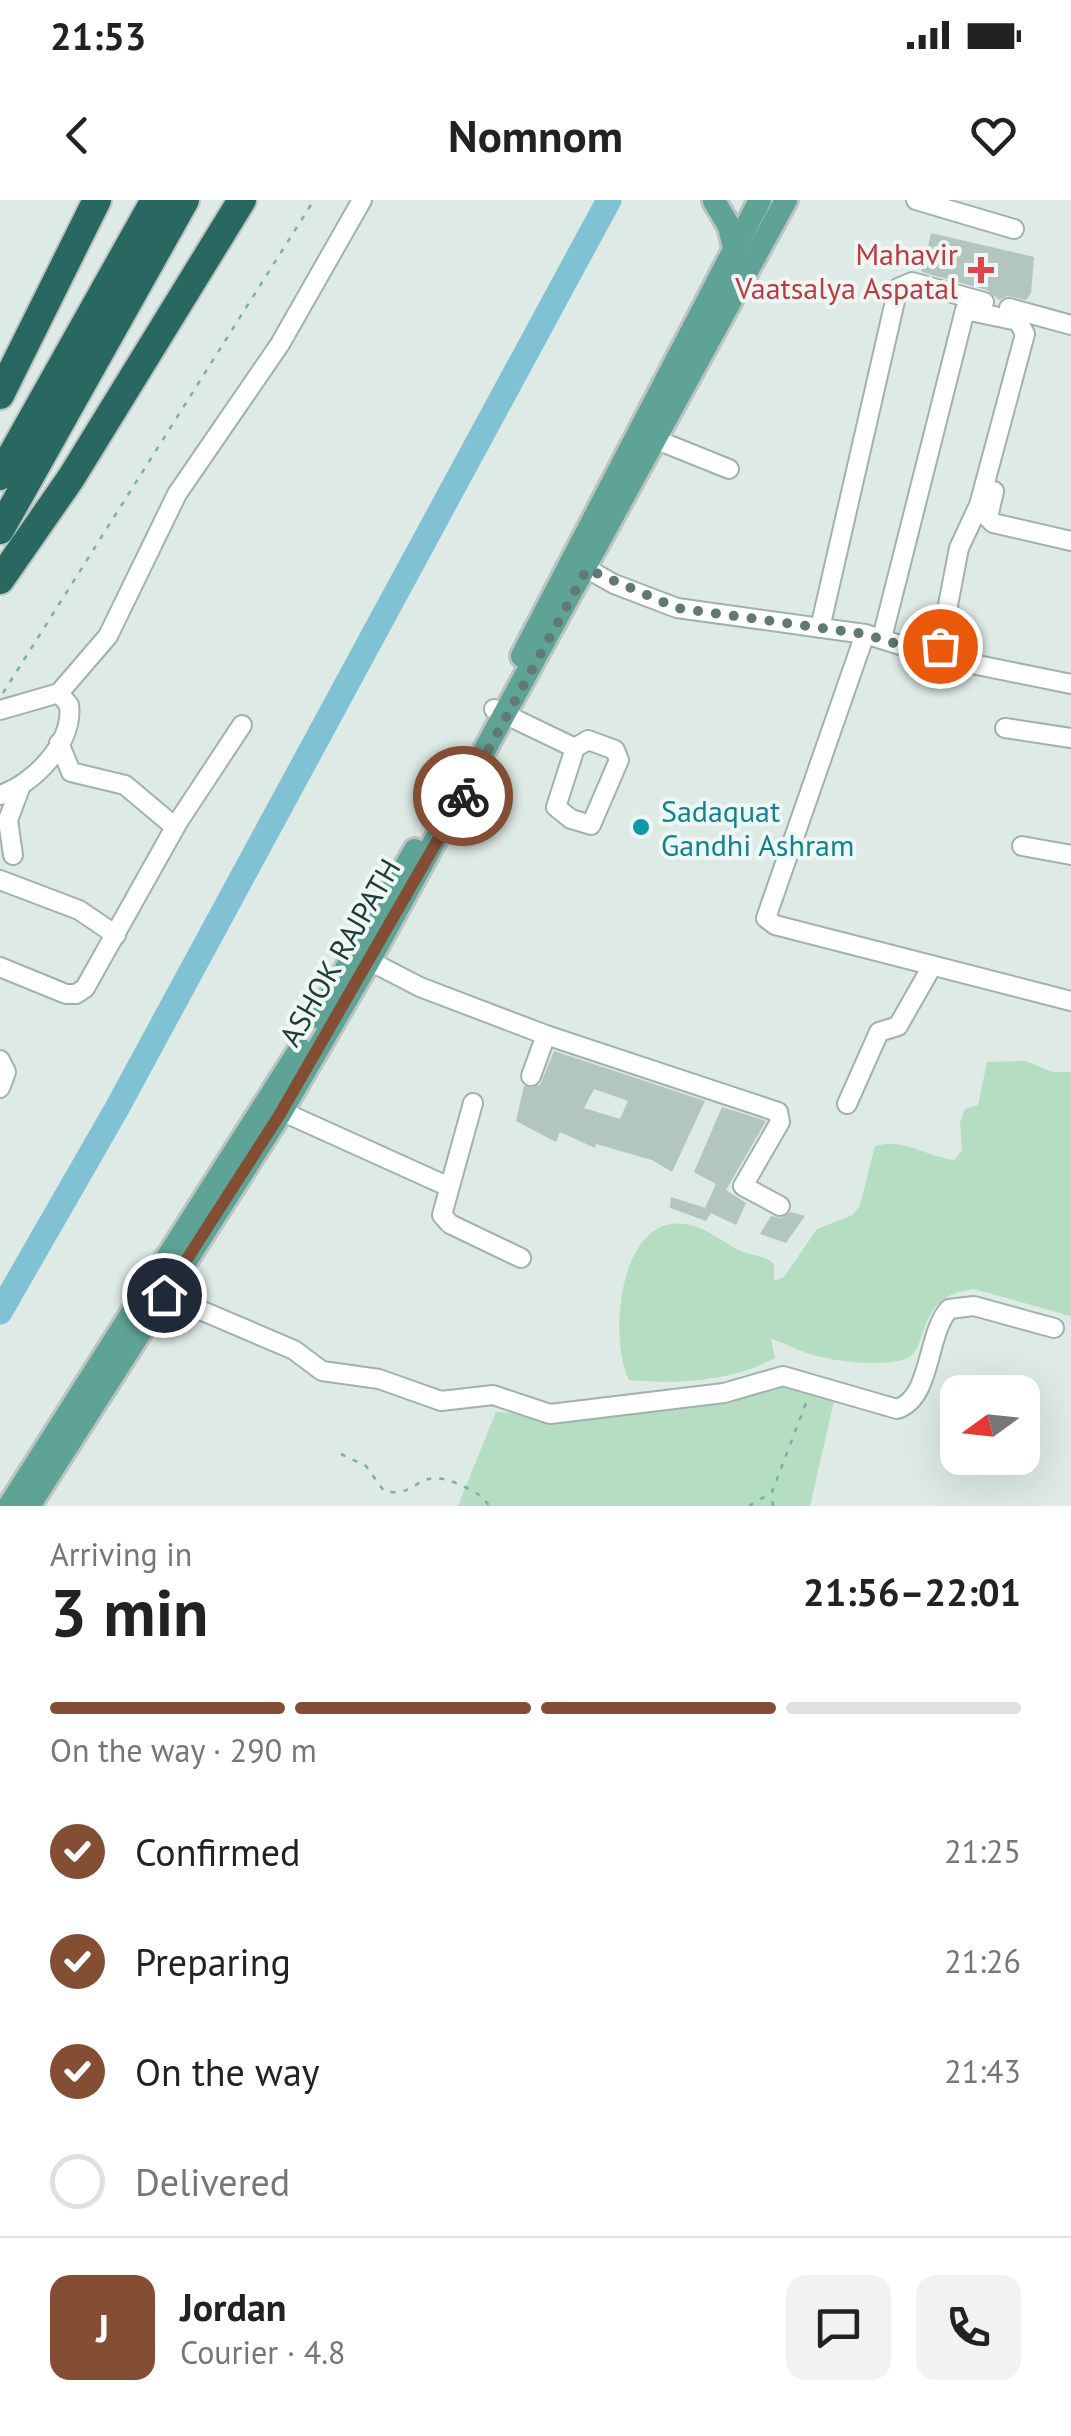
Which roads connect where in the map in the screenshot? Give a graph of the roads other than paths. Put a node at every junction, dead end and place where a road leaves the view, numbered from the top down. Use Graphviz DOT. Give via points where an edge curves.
graph roads {
  1 [pos="97,200"];
  2 [pos="155,200"];
  3 [pos="185,200"];
  4 [pos="242,200"];
  5 [pos="362,200"];
  6 [pos="714,200"];
  7 [pos="760,200"];
  8 [pos="786,200"];
  9 [pos="916,200"];
  10 [pos="1014,228"];
  11 [pos="734,248"];
  12 [pos="1037,316"];
  13 [pos="1071,325"];
  14 [pos="0,394"];
  15 [pos="657,440"];
  16 [pos="729,469"];
  17 [pos="0,476"];
  18 [pos="0,530"];
  19 [pos="1071,541"];
  20 [pos="580,565"];
  21 [pos="0,580"];
  22 [pos="820,628"];
  23 [pos="874,636"];
  24 [pos="938,657"];
  25 [pos="1071,684"];
  26 [pos="59,693"];
  27 [pos="0,710"];
  28 [pos="500,713"];
  29 [pos="242,725"];
  30 [pos="1005,728"];
  31 [pos="1071,738"];
  32 [pos="59,743"];
  33 [pos="575,748"];
  34 [pos="20,788"];
  35 [pos="0,796"];
  36 [pos="175,827"];
  37 [pos="1071,835"];
  38 [pos="1022,846"];
  39 [pos="13,855"];
  40 [pos="1070,855"];
  41 [pos="0,880"];
  42 [pos="116,935"];
  43 [pos="362,957"];
  44 [pos="0,967"];
  45 [pos="931,968"];
  46 [pos="1071,1001"];
  47 [pos="546,1035"];
  48 [pos="0,1060"];
  49 [pos="531,1076"];
  50 [pos="0,1088"];
  51 [pos="473,1103"];
  52 [pos="846,1104"];
  53 [pos="274,1108"];
  54 [pos="447,1186"];
  55 [pos="780,1206"];
  56 [pos="522,1258"];
  57 [pos="164,1295"];
  58 [pos="1054,1328"];
  59 [pos="27,1501"];
  1 -- 14 [label="highway"];
  2 -- 17 [label="highway"];
  3 -- 18 [label="highway"];
  4 -- 21 [label="highway" via="71,478"];
  5 -- 26 [label="street" via="280,344 177,494 108,636"];
  6 -- 7 [label="main road" via="738,206"];
  6 -- 11 [label="main road"];
  7 -- 11 [label="main road, ASHOK RAJPATH"];
  8 -- 15 [label="main road, ASHOK RAJPATH"];
  9 -- 10 [label="street"];
  11 -- 20 [label="main road, ASHOK RAJPATH"];
  12 -- 13 [label="street"];
  12 -- 19 [label="street" via="988,518"];
  12 -- 22 [label="street" via="912,282 898,288"];
  15 -- 16 [label="street"];
  15 -- 20 [label="main road, ASHOK RAJPATH"];
  20 -- 22 [label="street" via="677,608"];
  20 -- 28 [label="main road, ASHOK RAJPATH"];
  22 -- 23 [label="street"];
  23 -- 24 [label="street"];
  23 -- 24 [label="street" via="966,310 1018,321 1026,334 979,506 959,548"];
  23 -- 45 [label="street" via="766,918"];
  24 -- 25 [label="street"];
  26 -- 27 [label="street"];
  26 -- 32 [label="street" via="71,718"];
  28 -- 33 [label="street"];
  28 -- 43 [label="main road, ASHOK RAJPATH"];
  29 -- 36 [label="street"];
  30 -- 31 [label="street"];
  32 -- 34 [label="street"];
  32 -- 36 [label="street" via="72,772 124,786"];
  33 -- 33 [label="street" via="588,740 618,755 592,825 556,807"];
  34 -- 35 [label="street"];
  34 -- 39 [label="street" via="8,820"];
  36 -- 42 [label="street"];
  37 -- 40 [label="street"];
  38 -- 40 [label="street"];
  41 -- 42 [label="street" via="79,910"];
  42 -- 44 [label="street" via="76,994"];
  43 -- 47 [label="street"];
  43 -- 53 [label="main road, ASHOK RAJPATH"];
  45 -- 46 [label="street"];
  45 -- 52 [label="street" via="898,1026 879,1032"];
  47 -- 49 [label="street"];
  47 -- 55 [label="street" via="778,1112 780,1122 743,1186"];
  48 -- 50 [label="street" via="6,1072"];
  51 -- 54 [label="street"];
  53 -- 54 [label="street"];
  53 -- 57 [label="main road, ASHOK RAJPATH"];
  53 -- 59 [label="main road, ASHOK RAJPATH"];
  54 -- 56 [label="street" via="444,1220"];
  57 -- 58 [label="street" via="294,1350 322,1371 380,1379 441,1401 494,1394 550,1414 724,1393 783,1376 902,1408 916,1392 949,1309 974,1306"];
  57 -- 59 [label="main road, ASHOK RAJPATH"];
}
